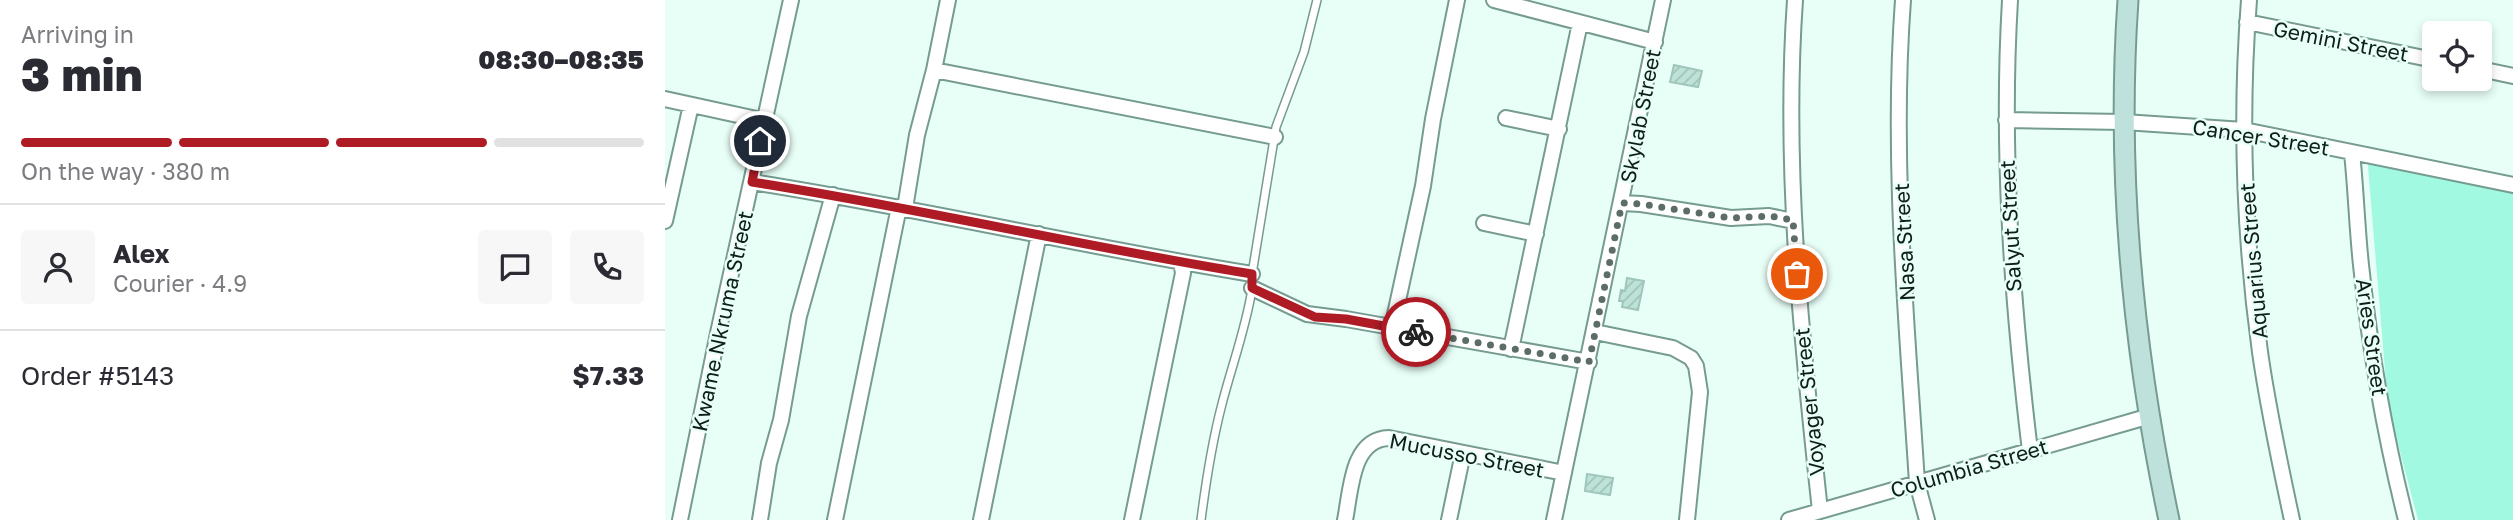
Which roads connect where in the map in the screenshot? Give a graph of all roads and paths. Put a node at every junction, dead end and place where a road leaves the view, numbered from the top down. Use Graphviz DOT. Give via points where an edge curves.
graph roads {
  1 [pos="791,0"];
  2 [pos="948,0"];
  3 [pos="1317,0"];
  4 [pos="1457,0"];
  5 [pos="1495,0"];
  6 [pos="1664,0"];
  7 [pos="1795,0"];
  8 [pos="1903,0"];
  9 [pos="2010,0"];
  10 [pos="2128,0"];
  11 [pos="2249,0"];
  12 [pos="2247,22"];
  13 [pos="1580,23"];
  14 [pos="1655,42"];
  15 [pos="2422,58"];
  16 [pos="934,70"];
  17 [pos="2492,72"];
  18 [pos="2513,76"];
  19 [pos="665,99"];
  20 [pos="691,105"];
  21 [pos="1506,118"];
  22 [pos="2006,120"];
  23 [pos="765,121"];
  24 [pos="2124,122"];
  25 [pos="1559,129"];
  26 [pos="2243,130"];
  27 [pos="1275,137"];
  28 [pos="2352,153"];
  29 [pos="752,182"];
  30 [pos="2513,185"];
  31 [pos="668,195"];
  32 [pos="833,195"];
  33 [pos="1622,203"];
  34 [pos="902,208"];
  35 [pos="1793,220"];
  36 [pos="665,221"];
  37 [pos="1483,223"];
  38 [pos="1039,234"];
  39 [pos="1537,234"];
  40 [pos="1181,262"];
  41 [pos="1252,281"];
  42 [pos="1392,328"];
  43 [pos="1595,332"];
  44 [pos="1511,349"];
  45 [pos="1589,362"];
  46 [pos="2150,416"];
  47 [pos="2030,451"];
  48 [pos="1463,453"];
  49 [pos="1564,474"];
  50 [pos="1917,483"];
  51 [pos="1820,511"];
  52 [pos="680,520"];
  53 [pos="760,520"];
  54 [pos="835,520"];
  55 [pos="981,520"];
  56 [pos="1132,520"];
  57 [pos="1201,520"];
  58 [pos="1345,520"];
  59 [pos="1449,520"];
  60 [pos="1554,520"];
  61 [pos="1687,520"];
  62 [pos="1789,520"];
  63 [pos="1927,520"];
  64 [pos="2169,520"];
  65 [pos="2293,520"];
  66 [pos="2406,520"];
  1 -- 23 [label="street, Kwame Nkruma Street"];
  2 -- 16 [label="street"];
  3 -- 27 [label="lane"];
  4 -- 42 [label="street"];
  5 -- 13 [label="street"];
  6 -- 14 [label="street, Skylab Street"];
  7 -- 35 [label="street, Voyager Street"];
  8 -- 50 [label="street, Nasa Street" via="1900,179"];
  9 -- 22 [label="street, Salyut Street"];
  10 -- 24 [label="street"];
  11 -- 12 [label="street, Aquarius Street"];
  12 -- 15 [label="street, Gemini Street"];
  12 -- 26 [label="street, Aquarius Street"];
  13 -- 14 [label="street"];
  13 -- 25 [label="street"];
  14 -- 33 [label="street, Skylab Street"];
  16 -- 27 [label="street"];
  16 -- 34 [label="street"];
  17 -- 18 [label="street"];
  19 -- 20 [label="street"];
  20 -- 23 [label="street"];
  20 -- 31 [label="street"];
  21 -- 25 [label="street"];
  22 -- 24 [label="street, Cancer Street"];
  22 -- 47 [label="street, Salyut Street" via="2013,288"];
  23 -- 29 [label="street, Kwame Nkruma Street"];
  24 -- 26 [label="street, Cancer Street"];
  24 -- 46 [label="street" via="2128,234"];
  25 -- 39 [label="street"];
  26 -- 28 [label="street, Cancer Street"];
  26 -- 65 [label="street, Aquarius Street" via="2260,353"];
  27 -- 41 [label="lane"];
  28 -- 30 [label="street, Cancer Street"];
  28 -- 66 [label="street, Aries Street" via="2376,373"];
  29 -- 32 [label="street"];
  29 -- 52 [label="street, Kwame Nkruma Street"];
  31 -- 36 [label="street"];
  32 -- 34 [label="street"];
  32 -- 53 [label="street" via="799,316"];
  33 -- 35 [label="street" via="1731,218"];
  33 -- 43 [label="street, Skylab Street"];
  34 -- 38 [label="street"];
  34 -- 54 [label="street"];
  35 -- 51 [label="street, Voyager Street"];
  37 -- 39 [label="street"];
  38 -- 40 [label="street"];
  38 -- 55 [label="street"];
  39 -- 44 [label="street"];
  40 -- 41 [label="street"];
  40 -- 56 [label="street" via="1183,273"];
  41 -- 42 [label="street" via="1315,317"];
  41 -- 57 [label="lane" via="1239,352 1212,449"];
  42 -- 44 [label="street"];
  43 -- 45 [label="street, Skylab Street"];
  43 -- 61 [label="street" via="1673,348 1696,366 1700,393"];
  44 -- 45 [label="street"];
  45 -- 49 [label="street, Skylab Street"];
  46 -- 47 [label="street, Columbia Street"];
  46 -- 64 [label="street"];
  47 -- 50 [label="street, Columbia Street"];
  48 -- 49 [label="street, Mucusso Street"];
  48 -- 58 [label="street, Mucusso Street" via="1389,438 1374,441 1357,461"];
  48 -- 59 [label="street"];
  49 -- 60 [label="street, Skylab Street"];
  50 -- 51 [label="street, Columbia Street"];
  50 -- 63 [label="street, Nasa Street"];
  51 -- 62 [label="street, Columbia Street"];
}
